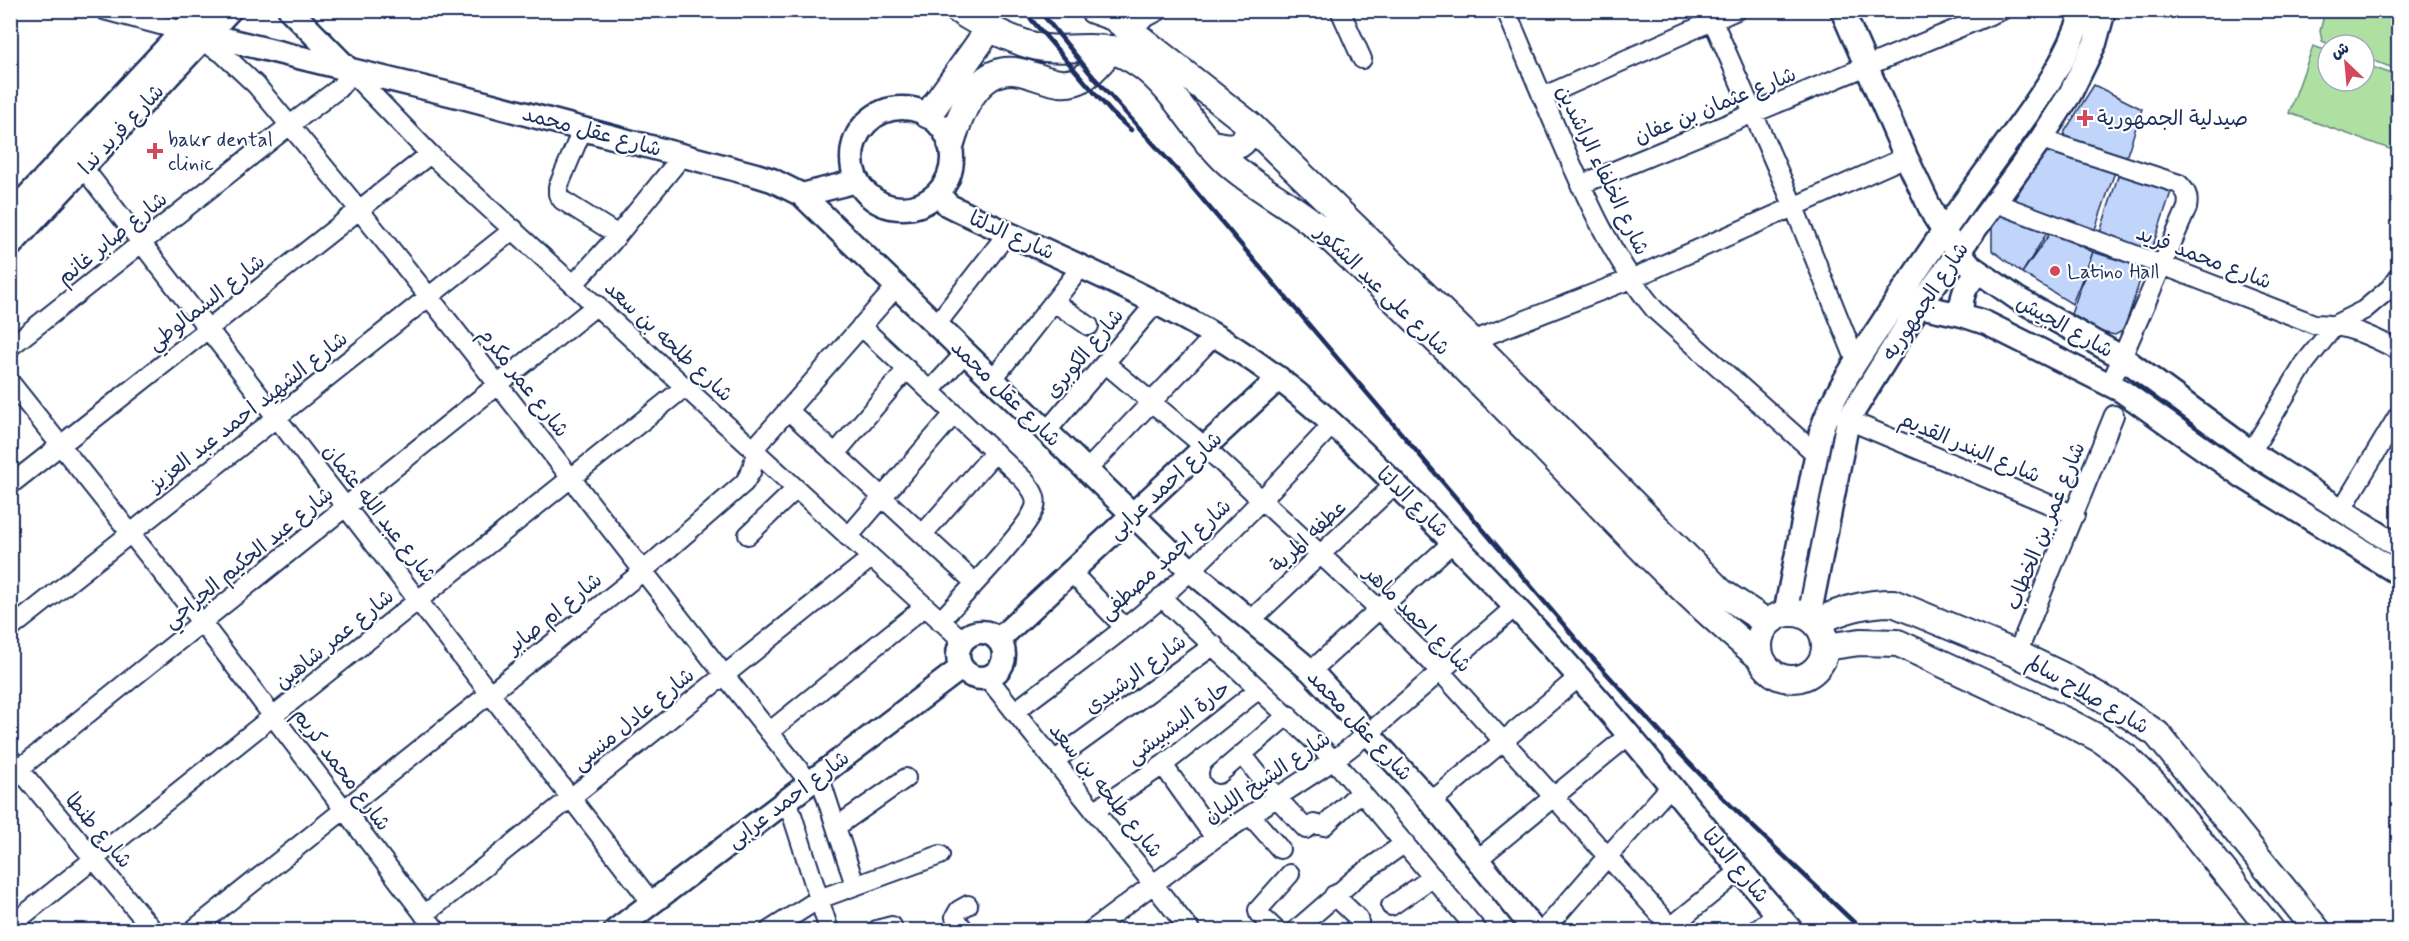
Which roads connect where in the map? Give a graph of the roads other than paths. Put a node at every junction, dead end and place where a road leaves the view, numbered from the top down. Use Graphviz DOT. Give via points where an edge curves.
graph roads {
  1 [pos="104,10"];
  2 [pos="202,10"];
  3 [pos="230,10"];
  4 [pos="290,10"];
  5 [pos="958,10"];
  6 [pos="1161,10"];
  7 [pos="1340,10"];
  8 [pos="1506,10"];
  9 [pos="1737,10"];
  10 [pos="1842,10"];
  11 [pos="2002,10"];
  12 [pos="2083,10"];
  13 [pos="2104,10"];
  14 [pos="1110,17"];
  15 [pos="1960,18"];
  16 [pos="1713,21"];
  17 [pos="990,28"];
  18 [pos="198,35"];
  19 [pos="1112,49"];
  20 [pos="1362,59"];
  21 [pos="1867,67"];
  22 [pos="349,70"];
  23 [pos="1542,97"];
  24 [pos="1753,114"];
  25 [pos="928,115"];
  26 [pos="290,124"];
  27 [pos="1250,125"];
  28 [pos="583,128"];
  29 [pos="2041,139"];
  30 [pos="1208,143"];
  31 [pos="951,144"];
  32 [pos="430,154"];
  33 [pos="682,155"];
  34 [pos="1906,157"];
  35 [pos="1283,158"];
  36 [pos="77,160"];
  37 [pos="857,181"];
  38 [pos="1580,184"];
  39 [pos="938,193"];
  40 [pos="802,195"];
  41 [pos="1279,199"];
  42 [pos="1993,202"];
  43 [pos="1794,207"];
  44 [pos="359,211"];
  45 [pos="10,215"];
  46 [pos="514,229"];
  47 [pos="1942,231"];
  48 [pos="1007,234"];
  49 [pos="618,235"];
  50 [pos="143,242"];
  51 [pos="10,246"];
  52 [pos="1957,251"];
  53 [pos="2162,265"];
  54 [pos="1082,266"];
  55 [pos="1979,273"];
  56 [pos="2398,277"];
  57 [pos="1631,279"];
  58 [pos="574,284"];
  59 [pos="896,287"];
  60 [pos="428,297"];
  61 [pos="1054,302"];
  62 [pos="1156,303"];
  63 [pos="597,305"];
  64 [pos="1919,306"];
  65 [pos="1962,315"];
  66 [pos="2336,324"];
  67 [pos="861,326"];
  68 [pos="936,326"];
  69 [pos="1089,326"];
  70 [pos="209,328"];
  71 [pos="1214,336"];
  72 [pos="1472,341"];
  73 [pos="10,347"];
  74 [pos="2398,350"];
  75 [pos="965,353"];
  76 [pos="2123,358"];
  77 [pos="1856,361"];
  78 [pos="1106,364"];
  79 [pos="907,369"];
  80 [pos="1279,378"];
  81 [pos="992,380"];
  82 [pos="10,381"];
  83 [pos="499,385"];
  84 [pos="2110,385"];
  85 [pos="685,387"];
  86 [pos="930,391"];
  87 [pos="1151,403"];
  88 [pos="788,410"];
  89 [pos="954,414"];
  90 [pos="2114,415"];
  91 [pos="2398,416"];
  92 [pos="277,417"];
  93 [pos="1848,420"];
  94 [pos="1332,425"];
  95 [pos="1046,433"];
  96 [pos="60,446"];
  97 [pos="1205,447"];
  98 [pos="756,452"];
  99 [pos="995,452"];
  100 [pos="2251,452"];
  101 [pos="836,453"];
  102 [pos="1816,454"];
  103 [pos="1086,471"];
  104 [pos="570,479"];
  105 [pos="1395,484"];
  106 [pos="10,485"];
  107 [pos="796,489"];
  108 [pos="882,497"];
  109 [pos="1262,499"];
  110 [pos="347,507"];
  111 [pos="2342,509"];
  112 [pos="1132,515"];
  113 [pos="2075,515"];
  114 [pos="130,534"];
  115 [pos="923,534"];
  116 [pos="748,535"];
  117 [pos="848,537"];
  118 [pos="1453,542"];
  119 [pos="2398,546"];
  120 [pos="1321,555"];
  121 [pos="871,558"];
  122 [pos="1190,570"];
  123 [pos="642,572"];
  124 [pos="1071,572"];
  125 [pos="2398,573"];
  126 [pos="974,582"];
  127 [pos="1161,597"];
  128 [pos="419,600"];
  129 [pos="924,607"];
  130 [pos="1515,607"];
  131 [pos="1379,609"];
  132 [pos="1794,619"];
  133 [pos="1251,620"];
  134 [pos="940,621"];
  135 [pos="202,623"];
  136 [pos="10,628"];
  137 [pos="1125,628"];
  138 [pos="963,640"];
  139 [pos="999,640"];
  140 [pos="1214,645"];
  141 [pos="1825,647"];
  142 [pos="2017,654"];
  143 [pos="1761,658"];
  144 [pos="961,668"];
  145 [pos="1311,671"];
  146 [pos="1440,671"];
  147 [pos="723,676"];
  148 [pos="987,677"];
  149 [pos="1579,677"];
  150 [pos="1259,688"];
  151 [pos="490,693"];
  152 [pos="1014,712"];
  153 [pos="273,716"];
  154 [pos="1288,716"];
  155 [pos="769,732"];
  156 [pos="1369,733"];
  157 [pos="1629,735"];
  158 [pos="1503,742"];
  159 [pos="1242,754"];
  160 [pos="1334,760"];
  161 [pos="1054,761"];
  162 [pos="1163,765"];
  163 [pos="13,768"];
  164 [pos="1219,774"];
  165 [pos="906,778"];
  166 [pos="814,779"];
  167 [pos="1671,786"];
  168 [pos="1361,791"];
  169 [pos="1276,797"];
  170 [pos="1553,797"];
  171 [pos="571,798"];
  172 [pos="787,799"];
  173 [pos="1431,802"];
  174 [pos="344,810"];
  175 [pos="1094,811"];
  176 [pos="1250,815"];
  177 [pos="836,827"];
  178 [pos="1215,838"];
  179 [pos="1406,843"];
  180 [pos="1280,849"];
  181 [pos="940,855"];
  182 [pos="1607,857"];
  183 [pos="94,859"];
  184 [pos="1478,859"];
  185 [pos="1741,870"];
  186 [pos="1290,874"];
  187 [pos="1433,877"];
  188 [pos="1152,884"];
  189 [pos="855,885"];
  190 [pos="1334,895"];
  191 [pos="819,899"];
  192 [pos="652,903"];
  193 [pos="968,905"];
  194 [pos="1391,906"];
  195 [pos="424,915"];
  196 [pos="1784,922"];
  197 [pos="629,926"];
  198 [pos="10,927"];
  199 [pos="1264,927"];
  200 [pos="1671,929"];
  201 [pos="153,930"];
  202 [pos="193,930"];
  203 [pos="436,930"];
  204 [pos="770,930"];
  205 [pos="829,930"];
  206 [pos="964,930"];
  207 [pos="1092,930"];
  208 [pos="1190,930"];
  209 [pos="1296,930"];
  210 [pos="1353,930"];
  211 [pos="1477,930"];
  212 [pos="1534,930"];
  213 [pos="1544,930"];
  214 [pos="1757,930"];
  215 [pos="2271,930"];
  216 [pos="2317,930"];
  1 -- 18 [label="street"];
  2 -- 18 [label="street, شارع فريد ندا"];
  3 -- 18 [label="street, شارع فريد ندا"];
  4 -- 22 [label="street"];
  5 -- 17 [label="main road, شارع على عبد الشكور"];
  6 -- 14 [label="street"];
  7 -- 20 [label="street"];
  8 -- 23 [label="street, شارع الخلفاء الراشدين"];
  9 -- 16 [label="street"];
  10 -- 21 [label="street, شارع الجيش"];
  11 -- 15 [label="street, شارع عثمان بن عفان"];
  12 -- 47 [label="street, شارع الجمهوريه" via="2051,81"];
  13 -- 29 [label="street, شارع الجمهوريه" via="2082,71"];
  14 -- 27 [label="main road, شارع على عبد الشكور"];
  15 -- 21 [label="street, شارع عثمان بن عفان"];
  16 -- 23 [label="street"];
  16 -- 24 [label="street"];
  17 -- 19 [label="main road, شارع على عبد الشكور" via="1046,48"];
  17 -- 25 [label="main road"];
  18 -- 22 [label="street, شارع عقل محمد"];
  18 -- 26 [label="street, شارع عمر مكرم" via="240,68"];
  18 -- 36 [label="street, شارع فريد ندا"];
  19 -- 30 [label="main road, شارع على عبد الشكور" via="1145,68"];
  19 -- 31 [label="main road" via="1082,79 1072,82 1050,82 1009,70 995,73 983,81 963,107"];
  21 -- 24 [label="street, شارع عثمان بن عفان"];
  21 -- 34 [label="street, شارع الجيش"];
  22 -- 26 [label="street, شارع صابر غانم" via="341,86"];
  22 -- 28 [label="street, شارع عقل محمد"];
  22 -- 32 [label="street, شارع طلحه بن سعد"];
  23 -- 38 [label="street, شارع الخلفاء الراشدين"];
  24 -- 38 [label="street, شارع عثمان بن عفان"];
  24 -- 43 [label="street"];
  25 -- 31 [label="street"];
  25 -- 37 [label="street" via="916,110 890,109 868,122 854,143 853,169"];
  26 -- 44 [label="street, شارع عمر مكرم"];
  26 -- 50 [label="street, شارع صابر غانم"];
  27 -- 30 [label="main road" via="1249,134 1237,146"];
  27 -- 35 [label="main road, شارع على عبد الشكور"];
  28 -- 33 [label="street, شارع عقل محمد"];
  28 -- 49 [label="street" via="558,194"];
  29 -- 42 [label="street, شارع الجمهوريه"];
  29 -- 53 [label="street" via="2171,181 2186,191 2187,208"];
  30 -- 41 [label="main road, شارع على عبد الشكور" via="1249,180"];
  31 -- 39 [label="street" via="951,170"];
  32 -- 44 [label="street, شارع السمالوطي"];
  32 -- 46 [label="street, شارع طلحه بن سعد"];
  33 -- 40 [label="street, شارع عقل محمد" via="772,180"];
  33 -- 49 [label="street"];
  34 -- 43 [label="street"];
  34 -- 47 [label="street, شارع الجيش"];
  35 -- 41 [label="main road" via="1275,158 1265,170"];
  35 -- 72 [label="main road, شارع على عبد الشكور"];
  36 -- 45 [label="street, شارع فريد ندا"];
  36 -- 50 [label="street, شارع عبد الله عثمان"];
  36 -- 51 [label="street, شارع فريد ندا"];
  37 -- 39 [label="street" via="875,201 888,206 915,207"];
  37 -- 40 [label="street"];
  38 -- 57 [label="street, شارع الخلفاء الراشدين"];
  39 -- 48 [label="street, شارع الدلتا" via="948,204"];
  40 -- 59 [label="street, شارع عقل محمد"];
  41 -- 143 [label="main road, شارع على عبد الشكور" via="1328,236 1520,422 1681,589"];
  42 -- 52 [label="street, شارع الجمهوريه"];
  42 -- 53 [label="street, شارع محمد فريد"];
  43 -- 57 [label="street"];
  43 -- 77 [label="street"];
  44 -- 60 [label="street, شارع عمر مكرم"];
  44 -- 70 [label="street, شارع السمالوطي"];
  46 -- 58 [label="street, شارع طلحه بن سعد"];
  46 -- 60 [label="street, شارع الشهيد احمد عبد العزيز"];
  47 -- 52 [label="street, شارع الجيش"];
  47 -- 77 [label="street, شارع الجمهوريه"];
  48 -- 54 [label="street, شارع الدلتا"];
  48 -- 68 [label="street"];
  49 -- 58 [label="street"];
  50 -- 70 [label="street, شارع عبد الله عثمان"];
  50 -- 73 [label="street, شارع صابر غانم"];
  52 -- 55 [label="street, شارع الجيش"];
  52 -- 64 [label="street, شارع الجمهوريه"];
  53 -- 66 [label="street, شارع محمد فريد" via="2314,324"];
  53 -- 76 [label="street"];
  54 -- 61 [label="street"];
  54 -- 62 [label="street, شارع الدلتا"];
  55 -- 65 [label="street" via="1964,291"];
  55 -- 76 [label="street, شارع الجيش"];
  56 -- 66 [label="street" via="2364,310"];
  57 -- 72 [label="street"];
  57 -- 102 [label="street, شارع الخلفاء الراشدين" via="1655,310"];
  58 -- 63 [label="street, شارع طلحه بن سعد"];
  59 -- 67 [label="street, شارع ام صابر"];
  59 -- 68 [label="street, شارع عقل محمد"];
  60 -- 83 [label="street, شارع عمر مكرم"];
  60 -- 92 [label="street, شارع الشهيد احمد عبد العزيز"];
  61 -- 69 [label="street"];
  61 -- 81 [label="street"];
  62 -- 71 [label="street, شارع الدلتا"];
  62 -- 78 [label="street, شارع الكوبرى"];
  63 -- 83 [label="street, شارع عبد الحكيم الجراحي"];
  63 -- 85 [label="street, شارع طلحه بن سعد"];
  64 -- 65 [label="street, شارع الجيش"];
  64 -- 93 [label="street, شارع الجمهوريه"];
  65 -- 84 [label="street, شارع الجيش" via="1997,328"];
  66 -- 74 [label="street, شارع محمد فريد"];
  66 -- 100 [label="street" via="2305,363"];
  67 -- 79 [label="street"];
  67 -- 88 [label="street, شارع ام صابر"];
  68 -- 75 [label="street, شارع عقل محمد"];
  70 -- 92 [label="street, شارع عبد الله عثمان"];
  70 -- 96 [label="street, شارع السمالوطي"];
  71 -- 80 [label="street, شارع الدلتا"];
  71 -- 87 [label="street"];
  72 -- 132 [label="main road, شارع على عبد الشكور" via="1721,592"];
  75 -- 81 [label="street, شارع عقل محمد"];
  75 -- 86 [label="street"];
  76 -- 84 [label="street"];
  76 -- 100 [label="street, شارع الجيش"];
  77 -- 102 [label="street, شارع الجمهوريه" via="1828,408"];
  78 -- 87 [label="street, شارع احمد ماهر"];
  78 -- 95 [label="street, شارع الكوبرى"];
  79 -- 86 [label="street"];
  79 -- 101 [label="street"];
  80 -- 94 [label="street, شارع الدلتا"];
  80 -- 97 [label="street, شارع احمد عرابى"];
  81 -- 95 [label="street, شارع عقل محمد"];
  82 -- 96 [label="street, شارع محمد كريم"];
  83 -- 104 [label="street, شارع عمر مكرم"];
  83 -- 110 [label="street, شارع عبد الحكيم الجراحي"];
  84 -- 125 [label="street, شارع الجيش" via="2242,477"];
  85 -- 98 [label="street, شارع طلحه بن سعد"];
  85 -- 104 [label="street, شارع عمر شاهين"];
  86 -- 89 [label="street"];
  87 -- 97 [label="street, شارع احمد ماهر"];
  87 -- 103 [label="street"];
  88 -- 98 [label="street, شارع ام صابر" via="758,444"];
  88 -- 101 [label="street"];
  89 -- 99 [label="street"];
  89 -- 108 [label="street"];
  90 -- 113 [label="street, شارع عمر بن الخطاب"];
  91 -- 111 [label="street"];
  92 -- 110 [label="street, شارع عبد الله عثمان"];
  92 -- 114 [label="street, شارع الشهيد احمد عبد العزيز"];
  93 -- 113 [label="street, شارع البندر القديم"];
  93 -- 132 [label="street, شارع الجمهوريه"];
  94 -- 105 [label="street, شارع الدلتا"];
  94 -- 109 [label="street, شارع احمد مصطفى"];
  95 -- 103 [label="street, شارع عقل محمد"];
  96 -- 106 [label="street, شارع السمالوطي"];
  96 -- 114 [label="street, شارع محمد كريم"];
  97 -- 109 [label="street, شارع احمد ماهر"];
  97 -- 112 [label="street, شارع احمد عرابى"];
  98 -- 107 [label="street, شارع طلحه بن سعد"];
  98 -- 123 [label="street, شارع ام صابر" via="744,483"];
  99 -- 115 [label="street"];
  99 -- 126 [label="street" via="1028,485 1035,507"];
  100 -- 111 [label="street, شارع الجيش"];
  101 -- 108 [label="street"];
  102 -- 132 [label="street, شارع الجمهوريه"];
  103 -- 112 [label="street, شارع عقل محمد"];
  104 -- 123 [label="street, شارع عمر مكرم"];
  104 -- 128 [label="street, شارع عمر شاهين"];
  105 -- 118 [label="street, شارع الدلتا"];
  105 -- 120 [label="street, عطفه المرية"];
  107 -- 116 [label="street"];
  107 -- 117 [label="street, شارع طلحه بن سعد"];
  108 -- 115 [label="street"];
  108 -- 117 [label="street"];
  109 -- 120 [label="street, شارع احمد ماهر"];
  109 -- 122 [label="street, شارع احمد مصطفى"];
  110 -- 128 [label="street, شارع عبد الله عثمان"];
  110 -- 135 [label="street, شارع عبد الحكيم الجراحي"];
  111 -- 119 [label="street, شارع الجيش"];
  112 -- 122 [label="street, شارع عقل محمد"];
  112 -- 124 [label="street, شارع احمد عرابى"];
  113 -- 142 [label="street, شارع عمر بن الخطاب"];
  114 -- 135 [label="street, شارع محمد كريم"];
  114 -- 136 [label="street, شارع الشهيد احمد عبد العزيز"];
  115 -- 126 [label="street"];
  117 -- 121 [label="street, شارع طلحه بن سعد"];
  118 -- 130 [label="street, شارع الدلتا"];
  118 -- 131 [label="street"];
  120 -- 131 [label="street, شارع احمد ماهر"];
  120 -- 133 [label="street, عطفه المرية"];
  121 -- 129 [label="street, شارع طلحه بن سعد"];
  121 -- 147 [label="street, شارع عادل منسى"];
  122 -- 127 [label="street, شارع احمد مصطفى"];
  122 -- 133 [label="street, شارع عقل محمد"];
  123 -- 147 [label="street, شارع عمر مكرم"];
  123 -- 151 [label="street, شارع ام صابر"];
  124 -- 137 [label="street"];
  124 -- 139 [label="street, شارع احمد عرابى"];
  126 -- 134 [label="street"];
  127 -- 137 [label="street, شارع احمد مصطفى"];
  127 -- 140 [label="street"];
  128 -- 151 [label="street, شارع عبد الله عثمان"];
  128 -- 153 [label="street, شارع عمر شاهين"];
  129 -- 134 [label="street, شارع طلحه بن سعد"];
  129 -- 155 [label="street"];
  130 -- 146 [label="street, شارع الشيخ اللبان"];
  130 -- 149 [label="street, شارع الدلتا"];
  131 -- 145 [label="street"];
  131 -- 146 [label="street, شارع احمد ماهر"];
  132 -- 141 [label="main road" via="1821,630"];
  132 -- 142 [label="main road, شارع صلاح سالم" via="1872,603 1893,603"];
  132 -- 143 [label="main road" via="1760,639"];
  133 -- 145 [label="street, شارع عقل محمد"];
  134 -- 138 [label="street, شارع طلحه بن سعد"];
  135 -- 153 [label="street, شارع محمد كريم"];
  135 -- 163 [label="street, شارع عبد الحكيم الجراحي"];
  137 -- 152 [label="street, شارع احمد مصطفى"];
  138 -- 139 [label="street" via="981,632"];
  138 -- 144 [label="street" via="958,654"];
  139 -- 148 [label="street" via="1004,657 996,673"];
  140 -- 150 [label="street"];
  140 -- 161 [label="street, شارع الرشيدى"];
  141 -- 143 [label="main road" via="1819,665 1795,679 1776,675"];
  141 -- 215 [label="main road, شارع صلاح سالم" via="1860,642 1898,643 2102,740 2155,785"];
  142 -- 216 [label="main road, شارع صلاح سالم" via="2086,688 2157,734"];
  144 -- 148 [label="street" via="973,677"];
  144 -- 166 [label="street, شارع احمد عرابى"];
  145 -- 156 [label="street, شارع عقل محمد"];
  146 -- 156 [label="street, شارع الشيخ اللبان"];
  146 -- 158 [label="street, شارع احمد ماهر"];
  147 -- 155 [label="street, شارع عمر مكرم"];
  147 -- 171 [label="street, شارع عادل منسى"];
  148 -- 152 [label="street, شارع طلحه بن سعد"];
  149 -- 157 [label="street, شارع الدلتا"];
  149 -- 158 [label="street"];
  150 -- 154 [label="street"];
  150 -- 162 [label="street, حارة البشبيشى"];
  151 -- 171 [label="street, شارع عبد الله عثمان"];
  151 -- 174 [label="street, شارع ام صابر"];
  152 -- 161 [label="street, شارع طلحه بن سعد"];
  153 -- 174 [label="street, شارع محمد كريم"];
  153 -- 183 [label="street, شارع عمر شاهين"];
  154 -- 159 [label="street"];
  154 -- 160 [label="street"];
  155 -- 166 [label="street, شارع عمر مكرم"];
  156 -- 160 [label="street, شارع الشيخ اللبان"];
  156 -- 173 [label="street, شارع عقل محمد"];
  157 -- 167 [label="street, شارع الدلتا"];
  157 -- 170 [label="street"];
  158 -- 170 [label="street, شارع احمد ماهر"];
  158 -- 173 [label="street"];
  159 -- 164 [label="street"];
  159 -- 169 [label="street"];
  160 -- 168 [label="street"];
  160 -- 169 [label="street, شارع الشيخ اللبان"];
  161 -- 175 [label="street, شارع طلحه بن سعد"];
  162 -- 175 [label="street, حارة البشبيشى"];
  162 -- 178 [label="street"];
  163 -- 183 [label="street, شارع طنطا"];
  165 -- 177 [label="street"];
  166 -- 172 [label="street, شارع احمد عرابى"];
  166 -- 177 [label="street"];
  167 -- 182 [label="street"];
  167 -- 185 [label="street, شارع الدلتا"];
  168 -- 169 [label="street" via="1324,826 1314,824 1308,829"];
  168 -- 179 [label="street"];
  169 -- 176 [label="street, شارع الشيخ اللبان"];
  170 -- 182 [label="street, شارع احمد ماهر"];
  170 -- 184 [label="street"];
  171 -- 192 [label="street, شارع عبد الله عثمان"];
  171 -- 195 [label="street, شارع عادل منسى"];
  172 -- 191 [label="street"];
  172 -- 192 [label="street, شارع احمد عرابى"];
  173 -- 184 [label="street, شارع عقل محمد"];
  174 -- 195 [label="street, شارع محمد كريم"];
  174 -- 202 [label="street, شارع ام صابر"];
  175 -- 188 [label="street, شارع طلحه بن سعد"];
  176 -- 178 [label="street, شارع الشيخ اللبان"];
  176 -- 180 [label="street"];
  177 -- 189 [label="street"];
  178 -- 188 [label="street, شارع الشيخ اللبان"];
  179 -- 187 [label="street"];
  179 -- 190 [label="street"];
  181 -- 189 [label="street"];
  182 -- 200 [label="street, شارع احمد ماهر"];
  182 -- 213 [label="street"];
  183 -- 198 [label="street, شارع عمر شاهين"];
  183 -- 201 [label="street, شارع طنطا"];
  184 -- 212 [label="street, شارع عقل محمد"];
  185 -- 196 [label="street, شارع الدلتا"];
  185 -- 200 [label="street"];
  186 -- 199 [label="street" via="1259,908"];
  187 -- 194 [label="street"];
  187 -- 211 [label="street"];
  188 -- 207 [label="street, شارع الشيخ اللبان"];
  188 -- 208 [label="street, شارع طلحه بن سعد"];
  189 -- 191 [label="street"];
  190 -- 209 [label="street"];
  190 -- 210 [label="street" via="1358,918"];
  191 -- 204 [label="street"];
  191 -- 205 [label="street"];
  192 -- 197 [label="street, شارع احمد عرابى"];
  193 -- 206 [label="street" via="955,916"];
  195 -- 203 [label="street, شارع محمد كريم"];
  196 -- 214 [label="street"];
}
